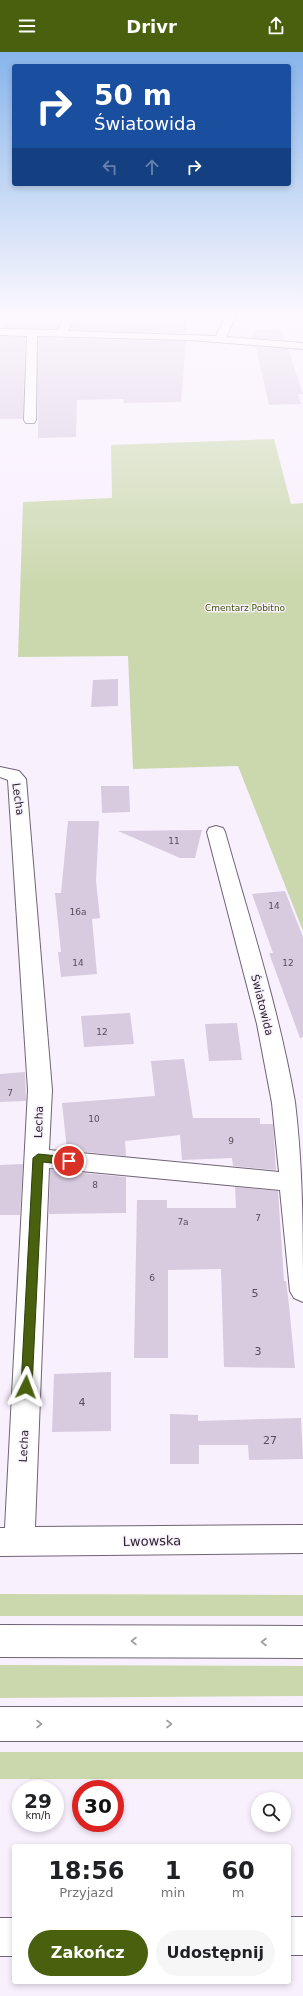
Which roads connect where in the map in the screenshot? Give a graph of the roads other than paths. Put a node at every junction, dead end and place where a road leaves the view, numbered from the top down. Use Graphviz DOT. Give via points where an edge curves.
graph roads {
  1 [pos="30,405"];
  2 [pos="30,420"];
  3 [pos="7,774"];
  4 [pos="216,832"];
  5 [pos="38,1158"];
  6 [pos="291,1182"];
  7 [pos="303,1291"];
  8 [pos="303,1539"];
  9 [pos="9,1542"];
  10 [pos="0,1641"];
  11 [pos="303,1642"];
  12 [pos="0,1724"];
  13 [pos="303,1724"];
  14 [pos="291,1936"];
  15 [pos="303,1936"];
  16 [pos="0,1937"];
  17 [pos="12,1937"];
  1 -- 2 [label="street"];
  3 -- 5 [label="street, Lecha" via="17,779 21,816 40,1090"];
  4 -- 6 [label="street, Światowida" via="268,1024 284,1103"];
  5 -- 6 [label="street"];
  5 -- 9 [label="street, Lecha"];
  6 -- 7 [label="street, Światowida"];
  8 -- 9 [label="street, Lwowska"];
  11 -- 10 [label="street, one-way"];
  12 -- 13 [label="street, one-way"];
  14 -- 15 [label="street"];
  16 -- 17 [label="street"];
}
